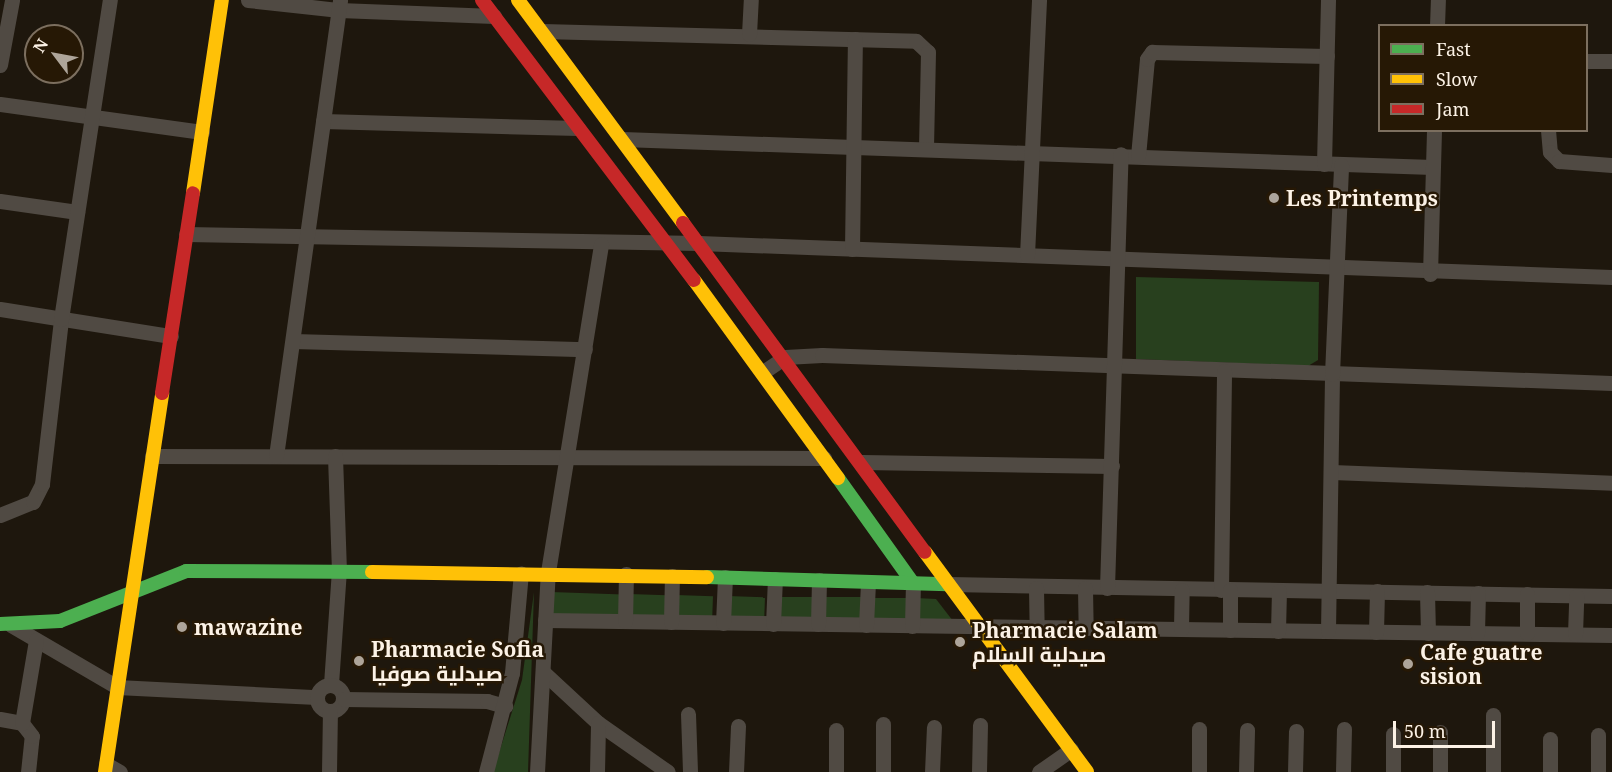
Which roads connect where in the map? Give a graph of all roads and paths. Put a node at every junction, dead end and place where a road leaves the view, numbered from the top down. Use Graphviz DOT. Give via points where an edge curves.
graph roads {
  1 [pos="12,0"];
  2 [pos="110,0"];
  3 [pos="222,0"];
  4 [pos="248,0"];
  5 [pos="482,0"];
  6 [pos="518,0"];
  7 [pos="751,0"];
  8 [pos="1039,0"];
  9 [pos="1328,0"];
  10 [pos="1438,0"];
  11 [pos="340,5"];
  12 [pos="494,16"];
  13 [pos="1437,24"];
  14 [pos="542,32"];
  15 [pos="749,34"];
  16 [pos="855,39"];
  17 [pos="1327,56"];
  18 [pos="1588,61"];
  19 [pos="1612,61"];
  20 [pos="0,65"];
  21 [pos="0,104"];
  22 [pos="92,119"];
  23 [pos="323,121"];
  24 [pos="578,128"];
  25 [pos="202,132"];
  26 [pos="1434,132"];
  27 [pos="1548,132"];
  28 [pos="621,139"];
  29 [pos="855,146"];
  30 [pos="926,148"];
  31 [pos="1030,153"];
  32 [pos="1121,154"];
  33 [pos="1138,156"];
  34 [pos="1324,164"];
  35 [pos="1341,165"];
  36 [pos="1612,165"];
  37 [pos="1433,167"];
  38 [pos="0,201"];
  39 [pos="77,212"];
  40 [pos="306,233"];
  41 [pos="186,234"];
  42 [pos="663,243"];
  43 [pos="699,243"];
  44 [pos="601,244"];
  45 [pos="852,249"];
  46 [pos="1027,255"];
  47 [pos="1118,258"];
  48 [pos="1340,270"];
  49 [pos="1430,274"];
  50 [pos="1612,278"];
  51 [pos="0,309"];
  52 [pos="61,319"];
  53 [pos="171,336"];
  54 [pos="293,341"];
  55 [pos="585,349"];
  56 [pos="785,357"];
  57 [pos="1116,365"];
  58 [pos="1224,370"];
  59 [pos="763,372"];
  60 [pos="1332,374"];
  61 [pos="1612,383"];
  62 [pos="152,456"];
  63 [pos="276,456"];
  64 [pos="335,456"];
  65 [pos="568,457"];
  66 [pos="824,458"];
  67 [pos="862,462"];
  68 [pos="1112,466"];
  69 [pos="1332,472"];
  70 [pos="1612,483"];
  71 [pos="0,515"];
  72 [pos="339,571"];
  73 [pos="548,572"];
  74 [pos="521,573"];
  75 [pos="626,574"];
  76 [pos="672,576"];
  77 [pos="724,577"];
  78 [pos="775,579"];
  79 [pos="819,580"];
  80 [pos="868,582"];
  81 [pos="913,583"];
  82 [pos="948,584"];
  83 [pos="1036,588"];
  84 [pos="1085,588"];
  85 [pos="1107,588"];
  86 [pos="1182,590"];
  87 [pos="1225,590"];
  88 [pos="1279,591"];
  89 [pos="1329,591"];
  90 [pos="1377,591"];
  91 [pos="1427,592"];
  92 [pos="131,593"];
  93 [pos="1478,593"];
  94 [pos="1527,594"];
  95 [pos="1576,596"];
  96 [pos="1612,596"];
  97 [pos="544,620"];
  98 [pos="625,621"];
  99 [pos="670,622"];
  100 [pos="723,623"];
  101 [pos="6,624"];
  102 [pos="773,624"];
  103 [pos="818,624"];
  104 [pos="866,625"];
  105 [pos="912,626"];
  106 [pos="980,627"];
  107 [pos="1037,627"];
  108 [pos="1086,627"];
  109 [pos="1181,629"];
  110 [pos="1230,630"];
  111 [pos="1278,631"];
  112 [pos="1328,631"];
  113 [pos="1376,632"];
  114 [pos="1428,633"];
  115 [pos="1477,633"];
  116 [pos="1527,633"];
  117 [pos="1575,634"];
  118 [pos="1612,635"];
  119 [pos="36,640"];
  120 [pos="543,672"];
  121 [pos="331,684"];
  122 [pos="117,687"];
  123 [pos="317,697"];
  124 [pos="344,699"];
  125 [pos="505,706"];
  126 [pos="330,711"];
  127 [pos="688,714"];
  128 [pos="1493,715"];
  129 [pos="0,719"];
  130 [pos="22,723"];
  131 [pos="598,723"];
  132 [pos="883,724"];
  133 [pos="980,725"];
  134 [pos="738,726"];
  135 [pos="934,727"];
  136 [pos="1199,729"];
  137 [pos="1344,729"];
  138 [pos="836,730"];
  139 [pos="1247,730"];
  140 [pos="1296,731"];
  141 [pos="1440,732"];
  142 [pos="1393,734"];
  143 [pos="1598,735"];
  144 [pos="1550,739"];
  145 [pos="1071,750"];
  146 [pos="643,765"];
  147 [pos="110,769"];
  148 [pos="28,772"];
  149 [pos="329,772"];
  150 [pos="486,772"];
  151 [pos="537,772"];
  152 [pos="597,772"];
  153 [pos="668,772"];
  154 [pos="690,772"];
  155 [pos="736,772"];
  156 [pos="836,772"];
  157 [pos="883,772"];
  158 [pos="932,772"];
  159 [pos="979,772"];
  160 [pos="1040,772"];
  161 [pos="1087,772"];
  162 [pos="1199,772"];
  163 [pos="1246,772"];
  164 [pos="1295,772"];
  165 [pos="1343,772"];
  166 [pos="1393,772"];
  167 [pos="1440,772"];
  168 [pos="1493,772"];
  169 [pos="1550,772"];
  170 [pos="1598,772"];
  1 -- 20 [label="street"];
  2 -- 22 [label="street"];
  3 -- 25 [label="street"];
  4 -- 11 [label="street"];
  5 -- 12 [label="street"];
  6 -- 14 [label="street"];
  7 -- 15 [label="street"];
  8 -- 31 [label="street"];
  9 -- 17 [label="street"];
  10 -- 13 [label="street"];
  11 -- 12 [label="street"];
  11 -- 23 [label="street"];
  12 -- 24 [label="street"];
  14 -- 15 [label="street"];
  14 -- 28 [label="street"];
  15 -- 16 [label="street"];
  16 -- 29 [label="street"];
  16 -- 30 [label="street" via="908,40 926,48"];
  17 -- 33 [label="street" via="1152,52 1147,59"];
  17 -- 34 [label="street"];
  18 -- 19 [label="street"];
  21 -- 22 [label="street"];
  22 -- 25 [label="street"];
  22 -- 39 [label="street"];
  23 -- 24 [label="street"];
  23 -- 40 [label="street"];
  24 -- 42 [label="street"];
  25 -- 41 [label="street"];
  26 -- 37 [label="street"];
  27 -- 36 [label="street" via="1550,152 1559,161"];
  28 -- 29 [label="street"];
  28 -- 43 [label="street"];
  29 -- 30 [label="street"];
  29 -- 45 [label="street"];
  30 -- 31 [label="street"];
  31 -- 32 [label="street"];
  31 -- 46 [label="street"];
  32 -- 33 [label="street"];
  32 -- 47 [label="street"];
  33 -- 34 [label="street"];
  34 -- 35 [label="street"];
  35 -- 37 [label="street"];
  35 -- 48 [label="street"];
  37 -- 49 [label="street"];
  38 -- 39 [label="street"];
  39 -- 52 [label="street"];
  40 -- 41 [label="street"];
  40 -- 44 [label="street"];
  40 -- 54 [label="street"];
  41 -- 53 [label="street"];
  42 -- 43 [label="street"];
  42 -- 44 [label="street"];
  42 -- 59 [label="street"];
  43 -- 45 [label="street"];
  43 -- 56 [label="street"];
  44 -- 55 [label="street"];
  45 -- 46 [label="street"];
  46 -- 47 [label="street"];
  47 -- 48 [label="street"];
  47 -- 57 [label="street"];
  48 -- 49 [label="street"];
  48 -- 60 [label="street"];
  49 -- 50 [label="street"];
  51 -- 52 [label="street"];
  52 -- 53 [label="street"];
  52 -- 71 [label="street" via="39,495 24,508"];
  53 -- 62 [label="street"];
  54 -- 55 [label="street"];
  54 -- 63 [label="street"];
  55 -- 65 [label="street"];
  56 -- 57 [label="street"];
  56 -- 59 [label="street"];
  56 -- 67 [label="street"];
  57 -- 58 [label="street"];
  57 -- 68 [label="street"];
  58 -- 60 [label="street"];
  58 -- 87 [label="street"];
  59 -- 66 [label="street"];
  60 -- 61 [label="street"];
  60 -- 69 [label="street"];
  62 -- 63 [label="street"];
  62 -- 92 [label="street"];
  63 -- 64 [label="street"];
  64 -- 65 [label="street"];
  64 -- 72 [label="street"];
  65 -- 66 [label="street"];
  65 -- 73 [label="street"];
  66 -- 81 [label="street"];
  67 -- 68 [label="street"];
  67 -- 82 [label="street"];
  68 -- 85 [label="street"];
  69 -- 70 [label="street"];
  69 -- 89 [label="street"];
  72 -- 74 [label="street"];
  72 -- 92 [label="street" via="186,572"];
  72 -- 121 [label="street"];
  73 -- 74 [label="street"];
  73 -- 75 [label="street"];
  73 -- 97 [label="street"];
  74 -- 125 [label="street" via="516,642"];
  75 -- 76 [label="street"];
  75 -- 98 [label="street"];
  76 -- 77 [label="street"];
  76 -- 99 [label="street"];
  77 -- 78 [label="street"];
  77 -- 100 [label="street"];
  78 -- 79 [label="street"];
  78 -- 102 [label="street"];
  79 -- 80 [label="street"];
  79 -- 103 [label="street"];
  80 -- 81 [label="street"];
  80 -- 104 [label="street"];
  81 -- 82 [label="street"];
  81 -- 105 [label="street"];
  82 -- 83 [label="street"];
  82 -- 106 [label="street"];
  83 -- 84 [label="street"];
  83 -- 107 [label="street"];
  84 -- 85 [label="street"];
  84 -- 108 [label="street"];
  85 -- 86 [label="street"];
  86 -- 87 [label="street"];
  86 -- 109 [label="street"];
  87 -- 88 [label="street"];
  87 -- 110 [label="street"];
  88 -- 89 [label="street"];
  88 -- 111 [label="street"];
  89 -- 90 [label="street"];
  89 -- 112 [label="street"];
  90 -- 91 [label="street"];
  90 -- 113 [label="street"];
  91 -- 93 [label="street"];
  91 -- 114 [label="street"];
  92 -- 101 [label="street" via="60,621"];
  92 -- 122 [label="street"];
  93 -- 94 [label="street"];
  93 -- 115 [label="street"];
  94 -- 95 [label="street"];
  94 -- 116 [label="street"];
  95 -- 96 [label="street"];
  95 -- 117 [label="street"];
  97 -- 98 [label="street"];
  97 -- 120 [label="street"];
  98 -- 99 [label="street"];
  99 -- 100 [label="street"];
  100 -- 102 [label="street"];
  101 -- 119 [label="street"];
  102 -- 103 [label="street"];
  103 -- 104 [label="street"];
  104 -- 105 [label="street"];
  105 -- 106 [label="street"];
  106 -- 107 [label="street"];
  106 -- 145 [label="street"];
  107 -- 108 [label="street"];
  108 -- 109 [label="street"];
  109 -- 110 [label="street"];
  110 -- 111 [label="street"];
  111 -- 112 [label="street"];
  112 -- 113 [label="street"];
  113 -- 114 [label="street"];
  114 -- 115 [label="street"];
  115 -- 116 [label="street"];
  116 -- 117 [label="street"];
  117 -- 118 [label="street"];
  119 -- 122 [label="street"];
  119 -- 130 [label="street"];
  120 -- 131 [label="street"];
  120 -- 151 [label="street"];
  121 -- 123 [label="street" via="321,688"];
  121 -- 124 [label="street" via="340,688"];
  122 -- 123 [label="street"];
  122 -- 147 [label="street"];
  123 -- 126 [label="street" via="320,707"];
  124 -- 125 [label="street" via="487,701"];
  124 -- 126 [label="street" via="339,708"];
  125 -- 150 [label="street"];
  126 -- 149 [label="street"];
  127 -- 154 [label="street"];
  128 -- 168 [label="street"];
  129 -- 130 [label="street"];
  130 -- 148 [label="street" via="32,736"];
  131 -- 146 [label="street"];
  131 -- 152 [label="street"];
  132 -- 157 [label="street"];
  133 -- 159 [label="street"];
  134 -- 155 [label="street"];
  135 -- 158 [label="street"];
  136 -- 162 [label="street"];
  137 -- 165 [label="street"];
  138 -- 156 [label="street"];
  139 -- 163 [label="street"];
  140 -- 164 [label="street"];
  141 -- 167 [label="street"];
  142 -- 166 [label="street"];
  143 -- 170 [label="street"];
  144 -- 169 [label="street"];
  145 -- 160 [label="street"];
  145 -- 161 [label="street"];
  146 -- 153 [label="street"];
}
